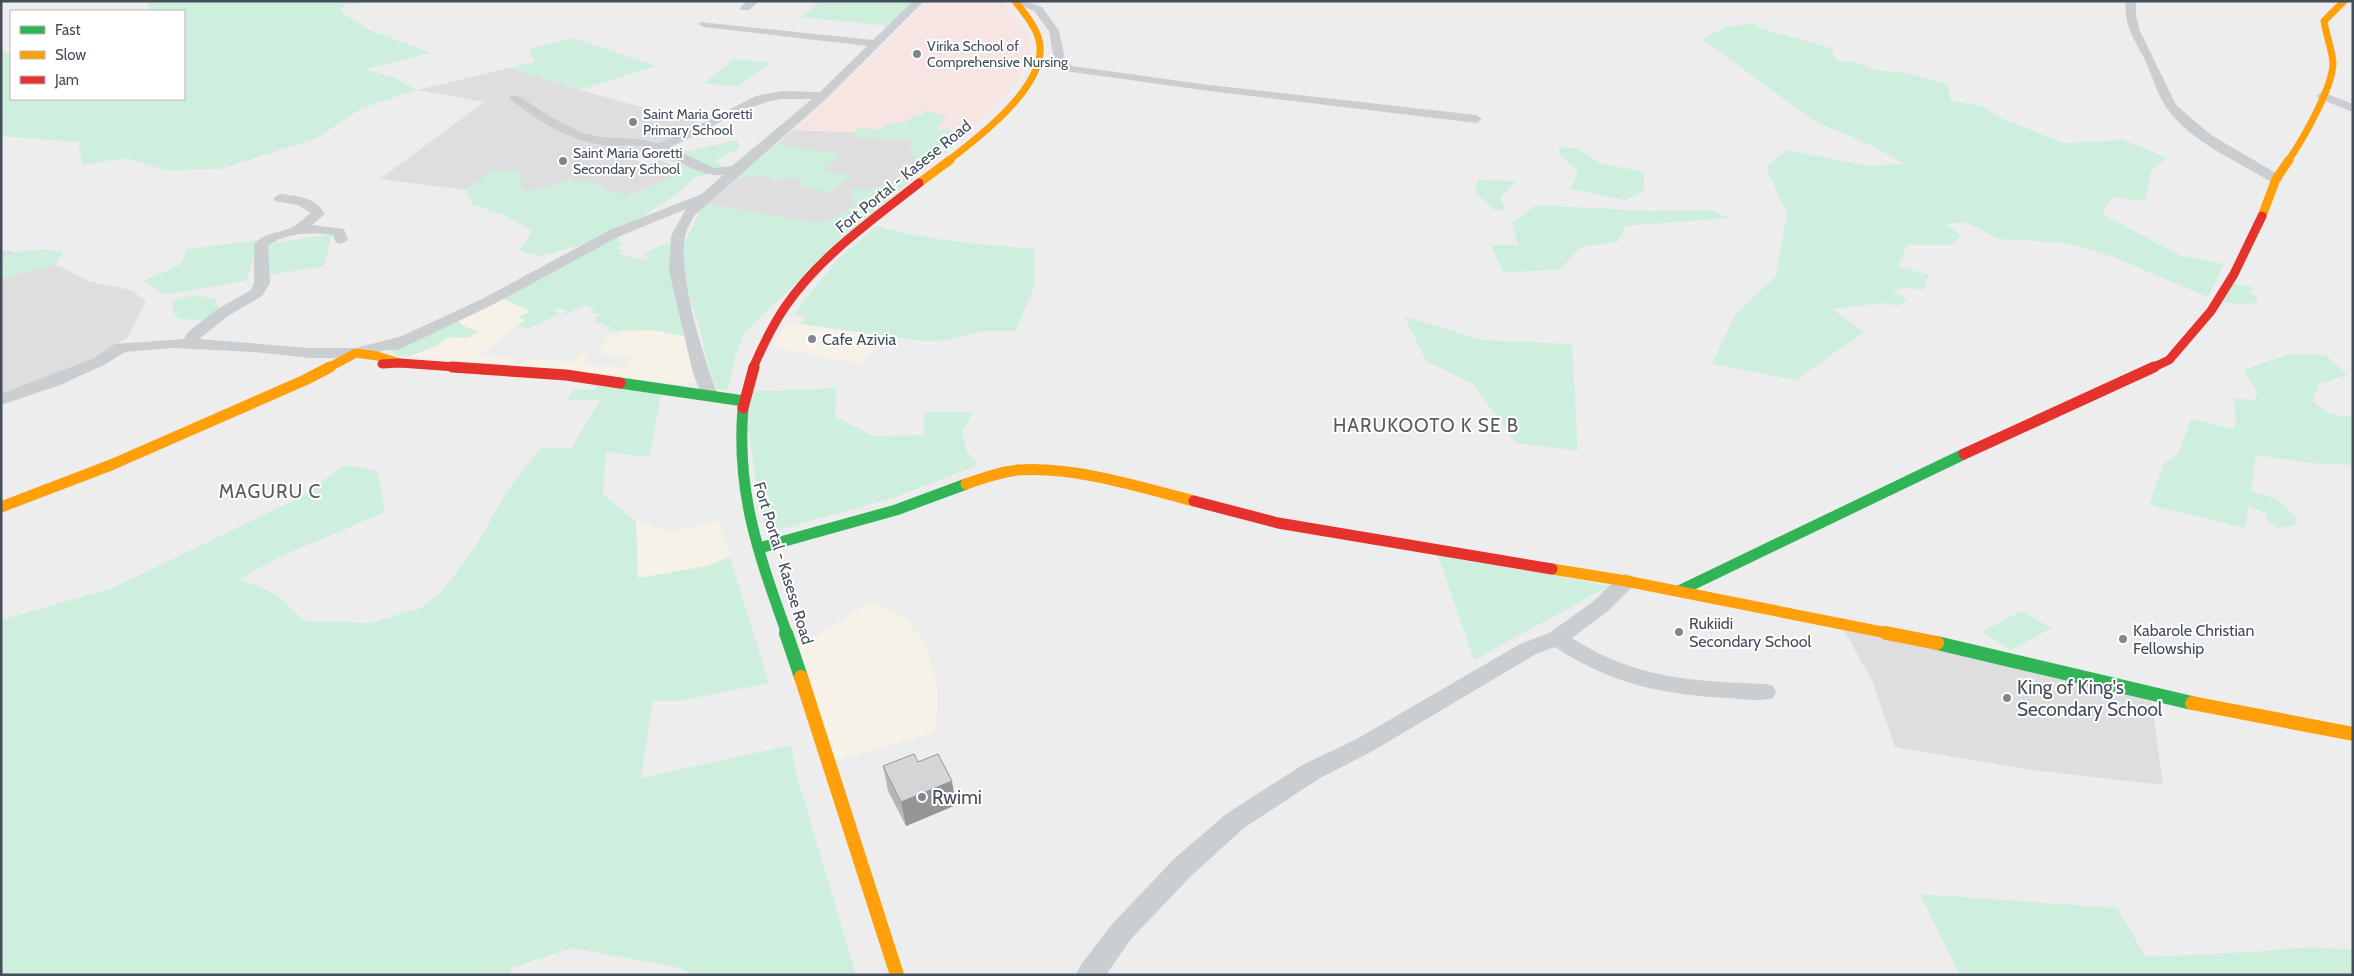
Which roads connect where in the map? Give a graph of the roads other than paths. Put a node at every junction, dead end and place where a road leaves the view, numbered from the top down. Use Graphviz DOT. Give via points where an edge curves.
graph roads {
  1 [pos="754,1"];
  2 [pos="919,1"];
  3 [pos="1015,1"];
  4 [pos="2131,1"];
  5 [pos="2344,1"];
  6 [pos="745,8"];
  7 [pos="704,24"];
  8 [pos="877,44"];
  9 [pos="823,96"];
  10 [pos="2322,96"];
  11 [pos="515,98"];
  12 [pos="2353,108"];
  13 [pos="1476,120"];
  14 [pos="659,147"];
  15 [pos="736,170"];
  16 [pos="712,172"];
  17 [pos="2276,179"];
  18 [pos="712,192"];
  19 [pos="280,198"];
  20 [pos="296,231"];
  21 [pos="341,240"];
  22 [pos="401,341"];
  23 [pos="188,344"];
  24 [pos="310,353"];
  25 [pos="377,356"];
  26 [pos="356,359"];
  27 [pos="336,362"];
  28 [pos="400,363"];
  29 [pos="305,380"];
  30 [pos="709,395"];
  31 [pos="1,400"];
  32 [pos="744,401"];
  33 [pos="1,506"];
  34 [pos="759,548"];
  35 [pos="1626,581"];
  36 [pos="1679,591"];
  37 [pos="1557,638"];
  38 [pos="1765,692"];
  39 [pos="2353,734"];
  40 [pos="897,975"];
  41 [pos="1090,975"];
  1 -- 6 [label="street"];
  2 -- 8 [label="street"];
  3 -- 13 [label="street" via="1038,9 1054,31 1060,60 1069,69"];
  3 -- 32 [label="main road, Fort Portal - Kasese Road" via="1030,21 1038,42 1035,69 1026,85 989,126 816,270 782,309 767,333"];
  4 -- 17 [label="street" via="2132,24 2172,106 2206,136"];
  5 -- 10 [label="main road" via="2324,21 2334,65"];
  7 -- 8 [label="street"];
  8 -- 9 [label="street"];
  9 -- 14 [label="street" via="760,98"];
  9 -- 15 [label="street"];
  10 -- 12 [label="street"];
  10 -- 17 [label="main road" via="2302,140"];
  11 -- 14 [label="street" via="539,117 584,137 642,141"];
  14 -- 16 [label="street"];
  15 -- 16 [label="street"];
  15 -- 18 [label="street"];
  16 -- 18 [label="street"];
  17 -- 36 [label="main road" via="2250,245 2204,321 2169,360"];
  18 -- 22 [label="street" via="615,233 487,302"];
  18 -- 30 [label="street" via="688,214 678,236 676,271"];
  19 -- 20 [label="street" via="309,204 318,214"];
  20 -- 21 [label="street" via="329,229 338,232"];
  20 -- 23 [label="street" via="264,241 261,245 262,283 257,293 222,313 194,335"];
  22 -- 25 [label="street"];
  22 -- 26 [label="street"];
  23 -- 24 [label="street"];
  23 -- 31 [label="street" via="121,347 98,362 54,382"];
  24 -- 26 [label="street"];
  24 -- 27 [label="street"];
  25 -- 26 [label="main road"];
  25 -- 28 [label="main road"];
  26 -- 27 [label="main road"];
  26 -- 28 [label="main road"];
  26 -- 29 [label="main road"];
  27 -- 29 [label="main road"];
  28 -- 30 [label="main road" via="566,375"];
  29 -- 33 [label="main road" via="111,465"];
  30 -- 32 [label="main road"];
  32 -- 34 [label="main road, Fort Portal - Kasese Road" via="739,424 740,469"];
  34 -- 35 [label="main road" via="896,510 989,475 1024,470 1118,482 1236,514 1317,530"];
  34 -- 40 [label="main road, Fort Portal - Kasese Road"];
  35 -- 36 [label="main road"];
  35 -- 37 [label="street" via="1601,606"];
  36 -- 39 [label="main road" via="1976,651 2173,699"];
  37 -- 38 [label="street" via="1594,662 1648,680"];
  37 -- 41 [label="street" via="1528,649 1363,746 1312,771 1235,821 1184,867 1122,931"];
}
